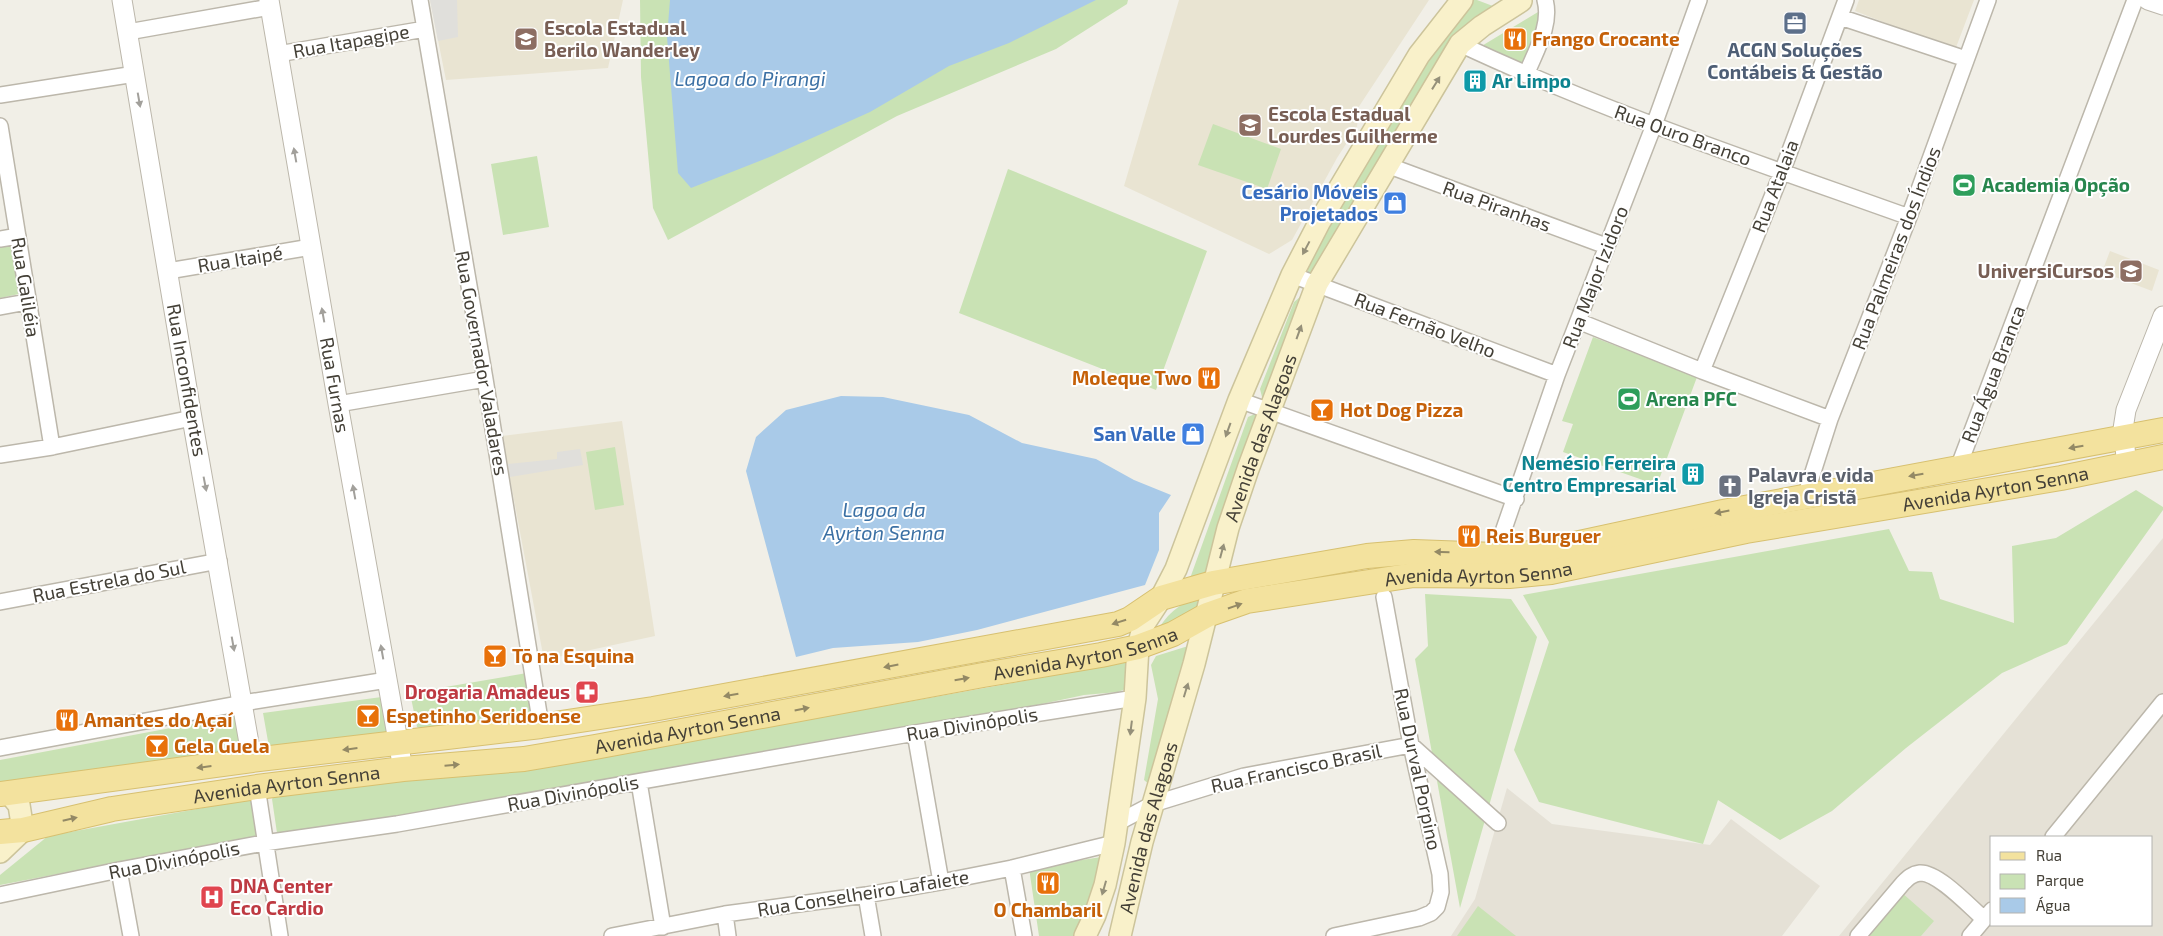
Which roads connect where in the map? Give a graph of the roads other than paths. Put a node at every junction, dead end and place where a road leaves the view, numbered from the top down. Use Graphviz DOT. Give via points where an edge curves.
graph roads {
  1 [pos="122,0"];
  2 [pos="420,0"];
  3 [pos="1462,0"];
  4 [pos="1498,0"];
  5 [pos="1521,0"];
  6 [pos="1545,0"];
  7 [pos="1699,0"];
  8 [pos="1846,0"];
  9 [pos="1988,0"];
  10 [pos="2134,0"];
  11 [pos="2148,0"];
  12 [pos="269,4"];
  13 [pos="2163,5"];
  14 [pos="1840,17"];
  15 [pos="425,29"];
  16 [pos="128,32"];
  17 [pos="1460,44"];
  18 [pos="278,54"];
  19 [pos="1966,59"];
  20 [pos="135,74"];
  21 [pos="1526,74"];
  22 [pos="0,95"];
  23 [pos="1654,125"];
  24 [pos="0,126"];
  25 [pos="1388,165"];
  26 [pos="1782,172"];
  27 [pos="1909,218"];
  28 [pos="18,236"];
  29 [pos="0,239"];
  30 [pos="1606,246"];
  31 [pos="311,247"];
  32 [pos="168,271"];
  33 [pos="1292,275"];
  34 [pos="1317,284"];
  35 [pos="27,302"];
  36 [pos="0,307"];
  37 [pos="2163,316"];
  38 [pos="1578,321"];
  39 [pos="1702,371"];
  40 [pos="1557,375"];
  41 [pos="485,379"];
  42 [pos="1239,400"];
  43 [pos="338,404"];
  44 [pos="1270,410"];
  45 [pos="192,418"];
  46 [pos="1830,419"];
  47 [pos="2143,434"];
  48 [pos="52,447"];
  49 [pos="0,455"];
  50 [pos="2163,458"];
  51 [pos="2128,466"];
  52 [pos="1958,468"];
  53 [pos="1805,497"];
  54 [pos="1516,499"];
  55 [pos="1778,502"];
  56 [pos="1746,531"];
  57 [pos="1495,555"];
  58 [pos="219,561"];
  59 [pos="1213,583"];
  60 [pos="1384,597"];
  61 [pos="1161,598"];
  62 [pos="0,602"];
  63 [pos="1207,615"];
  64 [pos="1138,647"];
  65 [pos="387,680"];
  66 [pos="1135,698"];
  67 [pos="2163,702"];
  68 [pos="243,703"];
  69 [pos="541,726"];
  70 [pos="915,733"];
  71 [pos="399,743"];
  72 [pos="1411,745"];
  73 [pos="0,748"];
  74 [pos="252,760"];
  75 [pos="403,769"];
  76 [pos="639,782"];
  77 [pos="257,787"];
  78 [pos="5,793"];
  79 [pos="1121,796"];
  80 [pos="1153,804"];
  81 [pos="1498,823"];
  82 [pos="11,831"];
  83 [pos="1115,833"];
  84 [pos="2054,836"];
  85 [pos="264,843"];
  86 [pos="0,852"];
  87 [pos="1012,868"];
  88 [pos="120,870"];
  89 [pos="941,882"];
  90 [pos="6,894"];
  91 [pos="866,894"];
  92 [pos="725,914"];
  93 [pos="1988,914"];
  94 [pos="663,926"];
  95 [pos="131,936"];
  96 [pos="280,936"];
  97 [pos="612,936"];
  98 [pos="728,936"];
  99 [pos="873,936"];
  100 [pos="1024,936"];
  101 [pos="1085,936"];
  102 [pos="1120,936"];
  103 [pos="1339,936"];
  104 [pos="1858,936"];
  105 [pos="1970,936"];
  1 -- 16 [label="street, Rua Inconfidentes"];
  2 -- 15 [label="street, Rua Governador Valadares"];
  3 -- 33 [label="main road, Avenida das Alagoas, one-way" via="1418,55"];
  4 -- 5 [label="main road" via="1510,3"];
  5 -- 17 [label="main road, Avenida das Alagoas"];
  6 -- 21 [label="street" via="1548,10 1544,30"];
  7 -- 23 [label="street, Rua Major Izidoro"];
  8 -- 14 [label="street, Rua Atalaia"];
  9 -- 19 [label="street, Rua Palmeiras dos Índios"];
  10 -- 52 [label="street, Rua Água Branca"];
  11 -- 13 [label="street"];
  12 -- 16 [label="street"];
  12 -- 18 [label="street, Rua Furnas"];
  14 -- 19 [label="street"];
  14 -- 26 [label="street, Rua Atalaia"];
  15 -- 18 [label="street, Rua Itapagipe"];
  15 -- 41 [label="street, Rua Governador Valadares"];
  16 -- 20 [label="street, Rua Inconfidentes"];
  17 -- 21 [label="street, Rua Ouro Branco"];
  25 -- 17 [label="main road, Avenida das Alagoas, one-way"];
  31 -- 18 [label="street, Rua Furnas, one-way"];
  19 -- 27 [label="street, Rua Palmeiras dos Índios"];
  20 -- 22 [label="street"];
  20 -- 32 [label="street, Rua Inconfidentes, one-way"];
  21 -- 23 [label="street, Rua Ouro Branco"];
  23 -- 26 [label="street, Rua Ouro Branco"];
  23 -- 30 [label="street, Rua Major Izidoro"];
  24 -- 28 [label="street, Rua Galiléia"];
  25 -- 30 [label="street, Rua Piranhas"];
  25 -- 34 [label="main road, Avenida das Alagoas"];
  26 -- 27 [label="street, Rua Ouro Branco"];
  26 -- 39 [label="street, Rua Atalaia"];
  27 -- 46 [label="street, Rua Palmeiras dos Índios"];
  28 -- 29 [label="street"];
  28 -- 35 [label="street, Rua Galiléia"];
  30 -- 38 [label="street, Rua Major Izidoro"];
  31 -- 32 [label="street, Rua Itaipé"];
  43 -- 31 [label="street, Rua Furnas, one-way"];
  32 -- 45 [label="street, Rua Inconfidentes"];
  33 -- 34 [label="street, Rua Fernão Velho"];
  33 -- 42 [label="main road, Avenida das Alagoas"];
  34 -- 40 [label="street, Rua Fernão Velho"];
  44 -- 34 [label="main road, Avenida das Alagoas, one-way"];
  35 -- 36 [label="street"];
  35 -- 48 [label="street, Rua Galiléia"];
  37 -- 47 [label="street" via="2136,388"];
  38 -- 39 [label="street"];
  38 -- 40 [label="street, Rua Major Izidoro"];
  39 -- 46 [label="street"];
  40 -- 54 [label="street, Rua Major Izidoro"];
  41 -- 43 [label="street"];
  41 -- 69 [label="street, Rua Governador Valadares"];
  42 -- 44 [label="street"];
  42 -- 61 [label="main road, Avenida das Alagoas, one-way" via="1180,560"];
  65 -- 43 [label="street, Rua Furnas, one-way"];
  44 -- 54 [label="street"];
  59 -- 44 [label="main road, Avenida das Alagoas, one-way" via="1238,497"];
  45 -- 48 [label="street"];
  45 -- 58 [label="street, Rua Inconfidentes, one-way"];
  46 -- 53 [label="street, Rua Palmeiras dos Índios"];
  47 -- 51 [label="street"];
  47 -- 52 [label="main road, Avenida Ayrton Senna, one-way"];
  48 -- 49 [label="street"];
  50 -- 51 [label="main road, Avenida Ayrton Senna"];
  51 -- 56 [label="main road, Avenida Ayrton Senna"];
  52 -- 53 [label="main road, Avenida Ayrton Senna, one-way"];
  53 -- 55 [label="main road, Avenida Ayrton Senna"];
  54 -- 57 [label="street, Rua Major Izidoro"];
  55 -- 56 [label="main road" via="1780,513 1777,517 1754,524"];
  55 -- 57 [label="main road, Avenida Ayrton Senna, one-way" via="1533,553"];
  63 -- 56 [label="main road, Avenida Ayrton Senna, one-way" via="1247,601 1414,574 1509,576 1551,572"];
  57 -- 59 [label="main road, Avenida Ayrton Senna, one-way" via="1414,552 1367,556"];
  58 -- 62 [label="street, Rua Estrela do Sul"];
  58 -- 68 [label="street, Rua Inconfidentes, one-way"];
  59 -- 61 [label="main road, Avenida Ayrton Senna"];
  59 -- 63 [label="main road, Avenida das Alagoas"];
  60 -- 72 [label="street, Rua Durval Porpino"];
  61 -- 64 [label="main road, Avenida das Alagoas" via="1144,624"];
  61 -- 69 [label="main road, Avenida Ayrton Senna, one-way" via="1130,619 1094,629 663,708"];
  63 -- 64 [label="main road, Avenida Ayrton Senna" via="1173,634"];
  80 -- 63 [label="main road, Avenida das Alagoas, one-way"];
  64 -- 66 [label="main road, Avenida das Alagoas"];
  75 -- 64 [label="main road, Avenida Ayrton Senna, one-way" via="532,758"];
  65 -- 68 [label="street"];
  65 -- 71 [label="street, Rua Furnas"];
  66 -- 70 [label="street, Rua Divinópolis"];
  66 -- 79 [label="main road, Avenida das Alagoas, one-way"];
  67 -- 84 [label="street"];
  68 -- 73 [label="street"];
  68 -- 74 [label="street, Rua Inconfidentes"];
  69 -- 71 [label="main road, Avenida Ayrton Senna"];
  70 -- 76 [label="street, Rua Divinópolis"];
  70 -- 89 [label="street"];
  71 -- 74 [label="main road, Avenida Ayrton Senna, one-way"];
  71 -- 75 [label="street, Rua Furnas"];
  72 -- 80 [label="street, Rua Francisco Brasil" via="1244,776"];
  72 -- 81 [label="street"];
  72 -- 103 [label="street, Rua Durval Porpino" via="1440,874 1440,900 1431,913"];
  74 -- 78 [label="main road, Avenida Ayrton Senna, one-way"];
  75 -- 77 [label="main road, Avenida Ayrton Senna"];
  76 -- 85 [label="street, Rua Divinópolis" via="397,824"];
  76 -- 94 [label="street"];
  82 -- 77 [label="main road, Avenida Ayrton Senna, one-way" via="112,809"];
  77 -- 85 [label="street"];
  78 -- 82 [label="main road" via="19,804"];
  79 -- 80 [label="street"];
  79 -- 83 [label="main road, Avenida das Alagoas"];
  80 -- 83 [label="street, Rua Francisco Brasil"];
  80 -- 102 [label="main road, Avenida das Alagoas"];
  82 -- 86 [label="main road"];
  83 -- 87 [label="street, Rua Conselheiro Lafaiete"];
  83 -- 101 [label="main road, Avenida das Alagoas, one-way" via="1105,885"];
  85 -- 88 [label="street, Rua Divinópolis"];
  85 -- 96 [label="street"];
  87 -- 89 [label="street, Rua Conselheiro Lafaiete"];
  87 -- 100 [label="street"];
  88 -- 90 [label="street, Rua Divinópolis"];
  88 -- 95 [label="street"];
  89 -- 91 [label="street, Rua Conselheiro Lafaiete"];
  91 -- 92 [label="street, Rua Conselheiro Lafaiete"];
  91 -- 99 [label="street"];
  92 -- 94 [label="street, Rua Conselheiro Lafaiete"];
  92 -- 98 [label="street"];
  93 -- 104 [label="street" via="1937,879 1919,873 1911,875 1903,883"];
  93 -- 105 [label="street"];
  94 -- 97 [label="street, Rua Conselheiro Lafaiete"];
}
